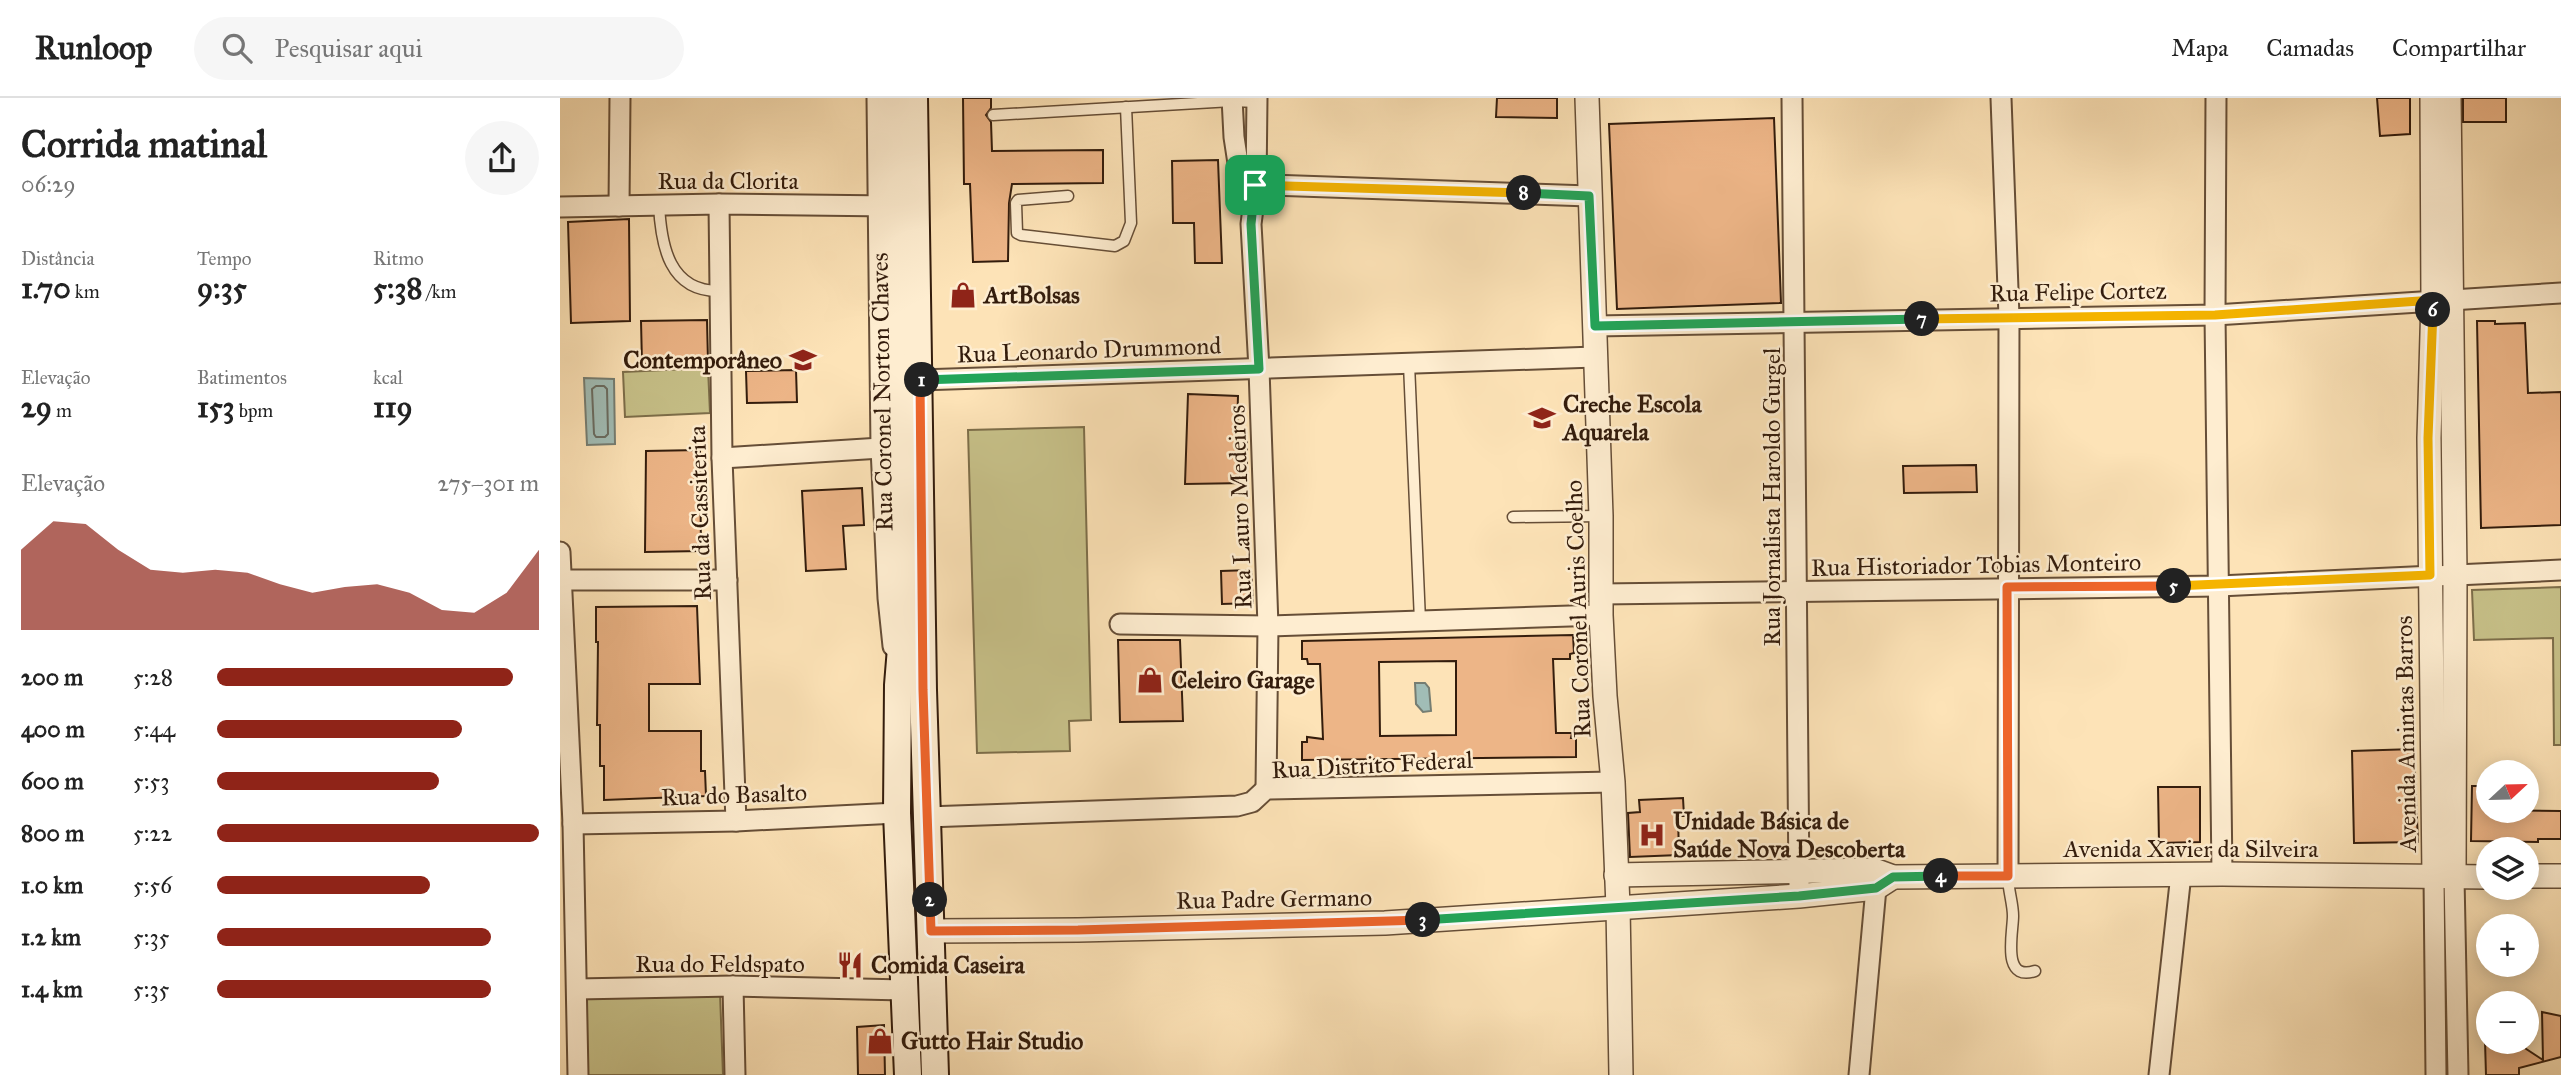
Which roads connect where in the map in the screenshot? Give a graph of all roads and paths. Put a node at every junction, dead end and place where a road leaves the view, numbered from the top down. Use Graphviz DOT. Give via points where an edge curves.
graph roads {
  1 [pos="621,98"];
  2 [pos="877,98"];
  3 [pos="894,98"];
  4 [pos="914,98"];
  5 [pos="1587,98"];
  6 [pos="1792,98"];
  7 [pos="2001,98"];
  8 [pos="2216,98"];
  9 [pos="2432,98"];
  10 [pos="2449,98"];
  11 [pos="1232,99"];
  12 [pos="1257,100"];
  13 [pos="1126,107"];
  14 [pos="993,115"];
  15 [pos="1248,184"];
  16 [pos="1068,196"];
  17 [pos="1589,196"];
  18 [pos="719,204"];
  19 [pos="659,205"];
  20 [pos="619,206"];
  21 [pos="888,206"];
  22 [pos="560,207"];
  23 [pos="720,291"];
  24 [pos="2561,293"];
  25 [pos="2443,300"];
  26 [pos="2215,315"];
  27 [pos="2009,317"];
  28 [pos="1795,321"];
  29 [pos="1595,326"];
  30 [pos="1595,357"];
  31 [pos="1409,364"];
  32 [pos="1259,369"];
  33 [pos="920,380"];
  34 [pos="881,448"];
  35 [pos="722,458"];
  36 [pos="1601,516"];
  37 [pos="1513,517"];
  38 [pos="560,552"];
  39 [pos="2561,570"];
  40 [pos="2455,574"];
  41 [pos="2430,575"];
  42 [pos="561,580"];
  43 [pos="727,580"];
  44 [pos="2219,586"];
  45 [pos="2007,587"];
  46 [pos="1797,593"];
  47 [pos="1601,605"];
  48 [pos="1420,621"];
  49 [pos="1120,624"];
  50 [pos="1268,626"];
  51 [pos="561,629"];
  52 [pos="898,685"];
  53 [pos="1613,782"];
  54 [pos="1266,789"];
  55 [pos="897,813"];
  56 [pos="926,817"];
  57 [pos="736,821"];
  58 [pos="573,824"];
  59 [pos="1799,871"];
  60 [pos="2181,874"];
  61 [pos="2222,874"];
  62 [pos="1616,875"];
  63 [pos="2539,876"];
  64 [pos="2561,876"];
  65 [pos="2476,877"];
  66 [pos="1881,878"];
  67 [pos="2444,878"];
  68 [pos="2008,879"];
  69 [pos="901,892"];
  70 [pos="930,893"];
  71 [pos="1799,896"];
  72 [pos="1618,907"];
  73 [pos="931,931"];
  74 [pos="2035,971"];
  75 [pos="733,986"];
  76 [pos="577,989"];
  77 [pos="904,990"];
  78 [pos="578,1075"];
  79 [pos="736,1075"];
  80 [pos="908,1075"];
  81 [pos="935,1075"];
  82 [pos="1621,1075"];
  83 [pos="1859,1075"];
  84 [pos="2159,1075"];
  85 [pos="2436,1075"];
  86 [pos="2458,1075"];
  1 -- 20 [label="street"];
  2 -- 21 [label="street, Rua Coronel Norton Chaves"];
  3 -- 21 [label="main road, Rua Coronel Norton Chaves"];
  4 -- 33 [label="main road, Rua Coronel Norton Chaves"];
  5 -- 17 [label="street, Rua Coronel Auris Coelho"];
  6 -- 28 [label="street, Rua Jornalista Haroldo Gurgel"];
  7 -- 27 [label="street"];
  8 -- 26 [label="street"];
  9 -- 25 [label="street, Avenida Amintas Barros"];
  10 -- 25 [label="street, Avenida Amintas Barros"];
  11 -- 12 [label="lane"];
  11 -- 13 [label="lane"];
  11 -- 15 [label="street, Rua Lauro Medeiros" via="1234,137"];
  12 -- 15 [label="street, Rua Lauro Medeiros"];
  13 -- 14 [label="lane"];
  13 -- 16 [label="lane" via="1131,223 1124,241 1115,246 1017,233 1018,200"];
  15 -- 17 [label="street"];
  15 -- 32 [label="street, Rua Lauro Medeiros"];
  17 -- 29 [label="street, Rua Coronel Auris Coelho"];
  18 -- 19 [label="street, Rua da Clorita"];
  18 -- 21 [label="street, Rua da Clorita"];
  18 -- 23 [label="street, Rua da Cassiterita"];
  19 -- 20 [label="street, Rua da Clorita"];
  19 -- 23 [label="lane" via="661,237 673,268 696,287"];
  20 -- 22 [label="street, Rua da Clorita"];
  21 -- 34 [label="street, Rua Coronel Norton Chaves"];
  21 -- 52 [label="main road, Rua Coronel Norton Chaves" via="904,611"];
  23 -- 35 [label="street, Rua da Cassiterita"];
  24 -- 25 [label="street, Rua Felipe Cortez"];
  25 -- 26 [label="street, Rua Felipe Cortez"];
  25 -- 40 [label="street, Avenida Amintas Barros"];
  25 -- 41 [label="street, Avenida Amintas Barros" via="2428,438"];
  26 -- 27 [label="street, Rua Felipe Cortez"];
  26 -- 44 [label="street"];
  27 -- 28 [label="street, Rua Felipe Cortez"];
  27 -- 45 [label="street"];
  28 -- 29 [label="street, Rua Felipe Cortez"];
  28 -- 46 [label="street, Rua Jornalista Haroldo Gurgel"];
  29 -- 30 [label="street, Rua Coronel Auris Coelho"];
  30 -- 31 [label="street, Rua Leonardo Drummond"];
  30 -- 36 [label="street, Rua Coronel Auris Coelho"];
  31 -- 32 [label="street, Rua Leonardo Drummond"];
  31 -- 48 [label="lane"];
  32 -- 33 [label="street, Rua Leonardo Drummond"];
  32 -- 50 [label="street, Rua Lauro Medeiros"];
  33 -- 56 [label="main road, Rua Coronel Norton Chaves"];
  34 -- 35 [label="street"];
  34 -- 52 [label="street, Rua Coronel Norton Chaves" via="888,598"];
  35 -- 43 [label="street, Rua da Cassiterita"];
  36 -- 37 [label="lane"];
  36 -- 47 [label="street, Rua Coronel Auris Coelho"];
  38 -- 42 [label="street"];
  39 -- 40 [label="street, Rua Historiador Tobias Monteiro"];
  40 -- 41 [label="street, Rua Historiador Tobias Monteiro"];
  40 -- 67 [label="street, Avenida Amintas Barros"];
  41 -- 44 [label="street, Rua Historiador Tobias Monteiro"];
  41 -- 67 [label="street, Avenida Amintas Barros"];
  42 -- 43 [label="street"];
  42 -- 51 [label="street"];
  43 -- 57 [label="street, Rua da Cassiterita"];
  44 -- 45 [label="street, Rua Historiador Tobias Monteiro"];
  44 -- 61 [label="street"];
  45 -- 46 [label="street, Rua Historiador Tobias Monteiro"];
  45 -- 68 [label="street"];
  46 -- 47 [label="street, Rua Historiador Tobias Monteiro"];
  46 -- 59 [label="street, Rua Jornalista Haroldo Gurgel"];
  47 -- 48 [label="street, Rua Historiador Tobias Monteiro"];
  47 -- 53 [label="street, Rua Coronel Auris Coelho"];
  48 -- 50 [label="street, Rua Historiador Tobias Monteiro"];
  49 -- 50 [label="street, Rua Historiador Tobias Monteiro"];
  50 -- 54 [label="street, Rua Lauro Medeiros"];
  51 -- 58 [label="street"];
  52 -- 55 [label="main road, Rua Coronel Norton Chaves"];
  53 -- 54 [label="street, Rua Distrito Federal"];
  53 -- 62 [label="street, Rua Coronel Auris Coelho"];
  54 -- 56 [label="street, Rua Distrito Federal" via="1252,802 1237,806"];
  55 -- 57 [label="street, Rua do Basalto"];
  55 -- 69 [label="main road, Rua Coronel Norton Chaves"];
  56 -- 70 [label="main road, Rua Coronel Norton Chaves"];
  57 -- 58 [label="street, Rua do Basalto"];
  58 -- 76 [label="street"];
  59 -- 62 [label="street, Avenida Xavier da Silveira"];
  59 -- 66 [label="street, Avenida Xavier da Silveira"];
  59 -- 71 [label="street, Rua Jornalista Haroldo Gurgel"];
  60 -- 61 [label="street, Avenida Xavier da Silveira"];
  60 -- 68 [label="street, Avenida Xavier da Silveira"];
  60 -- 84 [label="street"];
  61 -- 67 [label="street, Avenida Xavier da Silveira"];
  62 -- 72 [label="street, Rua Coronel Auris Coelho"];
  63 -- 64 [label="street"];
  65 -- 67 [label="street, Avenida Xavier da Silveira"];
  66 -- 68 [label="street, Avenida Xavier da Silveira"];
  66 -- 71 [label="street, Avenida Xavier da Silveira"];
  66 -- 83 [label="street"];
  67 -- 85 [label="street, Avenida Amintas Barros"];
  67 -- 86 [label="street, Avenida Amintas Barros"];
  68 -- 74 [label="lane" via="2012,959 2020,972"];
  69 -- 70 [label="main road" via="919,880"];
  69 -- 77 [label="main road, Rua Coronel Norton Chaves"];
  70 -- 73 [label="main road, Rua Coronel Norton Chaves"];
  71 -- 72 [label="street, Avenida Xavier da Silveira"];
  72 -- 73 [label="street, Rua Padre Germano" via="1385,923"];
  72 -- 82 [label="street, Rua Coronel Auris Coelho"];
  73 -- 81 [label="main road, Rua Coronel Norton Chaves"];
  75 -- 76 [label="street, Rua do Feldspato"];
  75 -- 77 [label="street, Rua do Feldspato"];
  75 -- 79 [label="street"];
  76 -- 78 [label="street"];
  77 -- 80 [label="main road, Rua Coronel Norton Chaves"];
}
